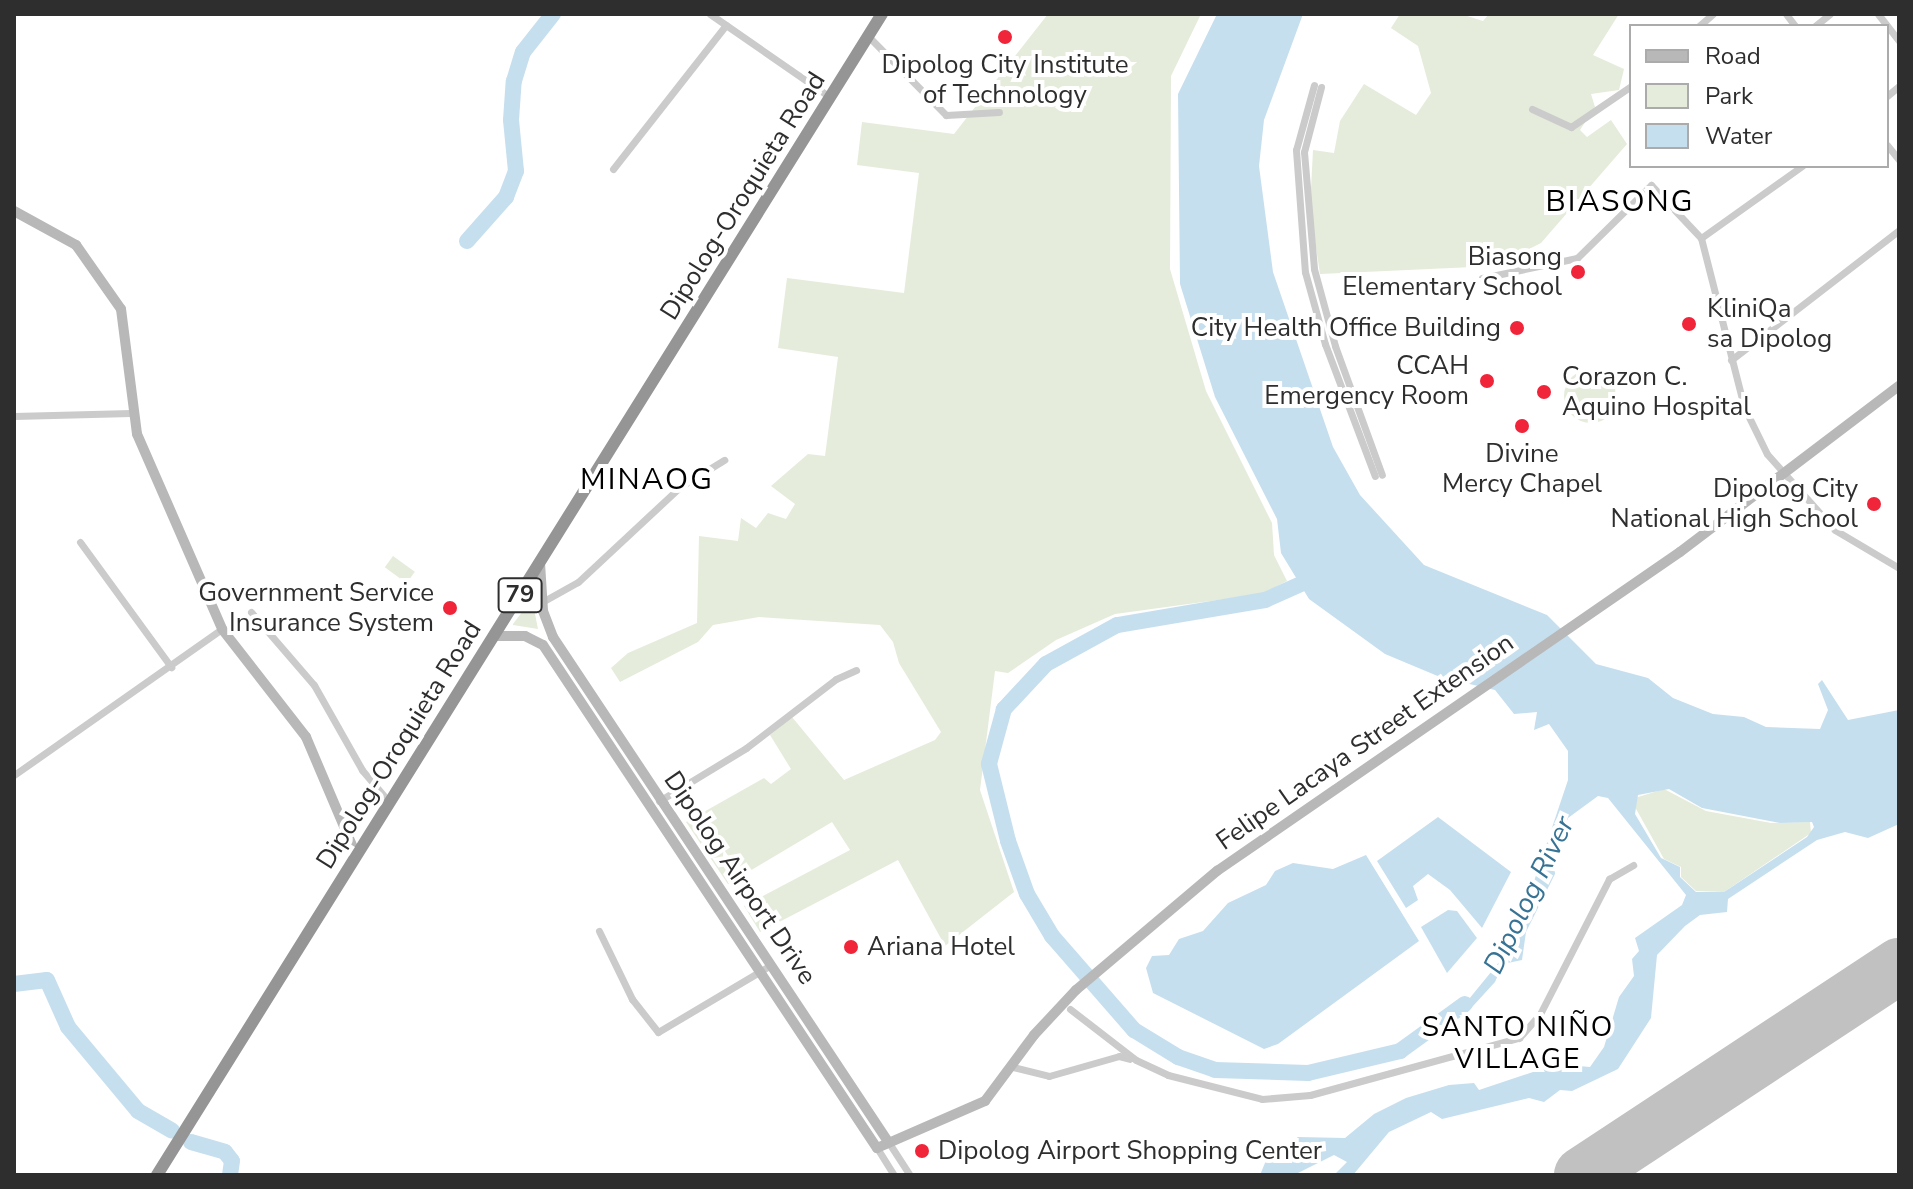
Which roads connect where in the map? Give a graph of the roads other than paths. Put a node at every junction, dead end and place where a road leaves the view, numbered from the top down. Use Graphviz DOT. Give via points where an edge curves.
graph roads {
  1 [pos="710,14"];
  2 [pos="882,14"];
  3 [pos="726,25"];
  4 [pos="868,36"];
  5 [pos="1317,86"];
  6 [pos="1629,87"];
  7 [pos="830,97"];
  8 [pos="1532,109"];
  9 [pos="999,112"];
  10 [pos="1799,168"];
  11 [pos="613,169"];
  12 [pos="14,211"];
  13 [pos="1899,230"];
  14 [pos="1701,238"];
  15 [pos="1482,278"];
  16 [pos="1731,360"];
  17 [pos="1899,386"];
  18 [pos="131,413"];
  19 [pos="14,416"];
  20 [pos="724,460"];
  21 [pos="1378,476"];
  22 [pos="1784,477"];
  23 [pos="80,542"];
  24 [pos="540,563"];
  25 [pos="1899,568"];
  26 [pos="542,602"];
  27 [pos="251,612"];
  28 [pos="222,629"];
  29 [pos="493,636"];
  30 [pos="553,637"];
  31 [pos="543,645"];
  32 [pos="171,667"];
  33 [pos="856,670"];
  34 [pos="14,775"];
  35 [pos="661,799"];
  36 [pos="389,802"];
  37 [pos="650,807"];
  38 [pos="356,855"];
  39 [pos="1633,865"];
  40 [pos="599,931"];
  41 [pos="771,965"];
  42 [pos="760,972"];
  43 [pos="1070,1009"];
  44 [pos="1136,1060"];
  45 [pos="1013,1067"];
  46 [pos="889,1143"];
  47 [pos="877,1148"];
  48 [pos="157,1175"];
  49 [pos="894,1175"];
  50 [pos="910,1175"];
  1 -- 3 [label="street"];
  2 -- 4 [label="highway, Dipolog-Oroquieta Road / 79"];
  3 -- 7 [label="street"];
  3 -- 11 [label="street"];
  4 -- 7 [label="highway, Dipolog-Oroquieta Road / 79"];
  4 -- 9 [label="street" via="946,115"];
  5 -- 21 [label="street" via="1296,150 1305,272 1325,344"];
  6 -- 8 [label="street" via="1571,127"];
  7 -- 24 [label="highway, Dipolog-Oroquieta Road / 79"];
  10 -- 14 [label="street"];
  12 -- 18 [label="main road" via="76,245 121,309 128,339"];
  13 -- 16 [label="street"];
  14 -- 15 [label="street" via="1651,185 1577,258"];
  14 -- 16 [label="street"];
  16 -- 22 [label="street" via="1751,424"];
  17 -- 22 [label="main road, Felipe Lacaya Street Extension"];
  18 -- 19 [label="street"];
  18 -- 28 [label="main road"];
  20 -- 26 [label="street" via="680,487 578,582"];
  22 -- 25 [label="street" via="1835,530"];
  22 -- 45 [label="main road, Felipe Lacaya Street Extension" via="1265,835 1092,975 1034,1035"];
  23 -- 32 [label="street"];
  24 -- 26 [label="main road, Dipolog Airport Drive"];
  24 -- 29 [label="highway, Dipolog-Oroquieta Road / 79"];
  26 -- 30 [label="main road, Dipolog Airport Drive"];
  27 -- 36 [label="street" via="307,675 362,770"];
  28 -- 32 [label="street"];
  28 -- 38 [label="main road" via="306,737"];
  29 -- 31 [label="main road" via="525,636"];
  29 -- 36 [label="highway, Dipolog-Oroquieta Road / 79"];
  30 -- 31 [label="main road"];
  30 -- 35 [label="main road, Dipolog Airport Drive"];
  31 -- 37 [label="main road, Dipolog Airport Drive"];
  32 -- 34 [label="street"];
  33 -- 35 [label="street" via="826,686 756,742"];
  35 -- 37 [label="street"];
  35 -- 41 [label="main road, Dipolog Airport Drive"];
  36 -- 38 [label="highway, Dipolog-Oroquieta Road / 79"];
  37 -- 42 [label="main road, Dipolog Airport Drive"];
  38 -- 48 [label="highway, Dipolog-Oroquieta Road / 79"];
  39 -- 44 [label="street" via="1609,879 1540,1014 1519,1038 1291,1099 1203,1086"];
  40 -- 42 [label="street" via="632,999 658,1032"];
  41 -- 42 [label="street"];
  41 -- 46 [label="main road, Dipolog Airport Drive"];
  42 -- 47 [label="main road, Dipolog Airport Drive"];
  43 -- 44 [label="street"];
  44 -- 45 [label="street" via="1119,1056 1049,1076"];
  45 -- 46 [label="main road, Felipe Lacaya Street Extension" via="973,1109"];
  46 -- 47 [label="main road, Felipe Lacaya Street Extension"];
  46 -- 50 [label="street"];
  47 -- 49 [label="street"];
}
